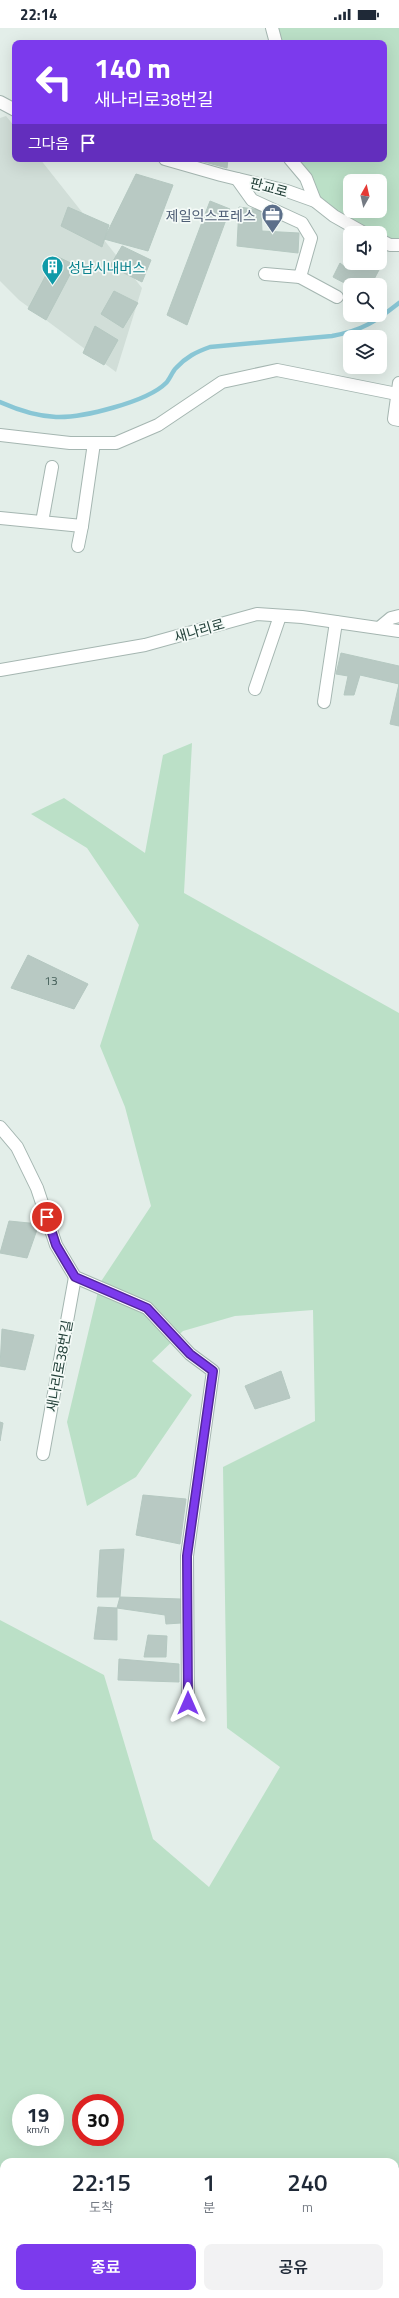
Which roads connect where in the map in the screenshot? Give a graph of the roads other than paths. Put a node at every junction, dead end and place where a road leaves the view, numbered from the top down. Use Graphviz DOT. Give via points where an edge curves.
graph roads {
  1 [pos="272,28"];
  2 [pos="275,40"];
  3 [pos="0,102"];
  4 [pos="12,108"];
  5 [pos="177,162"];
  6 [pos="293,162"];
  7 [pos="238,178"];
  8 [pos="315,202"];
  9 [pos="352,226"];
  10 [pos="387,244"];
  11 [pos="399,245"];
  12 [pos="265,274"];
  13 [pos="300,277"];
  14 [pos="337,297"];
  15 [pos="398,388"];
  16 [pos="399,420"];
  17 [pos="0,435"];
  18 [pos="94,443"];
  19 [pos="52,467"];
  20 [pos="0,518"];
  21 [pos="42,522"];
  22 [pos="82,526"];
  23 [pos="78,546"];
  24 [pos="280,616"];
  25 [pos="399,616"];
  26 [pos="336,622"];
  27 [pos="378,628"];
  28 [pos="399,631"];
  29 [pos="0,670"];
  30 [pos="254,689"];
  31 [pos="324,702"];
  32 [pos="0,1127"];
  33 [pos="75,1277"];
  34 [pos="43,1454"];
  35 [pos="188,1703"];
  1 -- 2 [label="street"];
  3 -- 4 [label="street"];
  5 -- 7 [label="street, 판교로"];
  6 -- 8 [label="street" via="306,178"];
  7 -- 8 [label="street, 판교로" via="287,191"];
  7 -- 13 [label="street" via="252,200 302,223 311,238"];
  8 -- 9 [label="street, 판교로"];
  10 -- 11 [label="street"];
  12 -- 13 [label="street"];
  13 -- 14 [label="street"];
  15 -- 16 [label="street" via="394,419"];
  15 -- 18 [label="street" via="277,370 222,382 158,425 116,443"];
  17 -- 18 [label="street" via="70,443"];
  18 -- 22 [label="street"];
  19 -- 21 [label="street"];
  20 -- 21 [label="street"];
  21 -- 22 [label="street"];
  22 -- 23 [label="street"];
  24 -- 26 [label="street, 새나리로"];
  24 -- 29 [label="street, 새나리로" via="257,614 145,645"];
  24 -- 30 [label="street"];
  25 -- 27 [label="street" via="391,618"];
  26 -- 27 [label="street, 새나리로"];
  26 -- 31 [label="street"];
  27 -- 28 [label="street, 새나리로"];
  32 -- 33 [label="street" via="17,1147 37,1188 56,1245"];
  33 -- 34 [label="street, 새나리로38번길"];
  33 -- 35 [label="street" via="147,1308 190,1354 213,1371 187,1556"];
}
